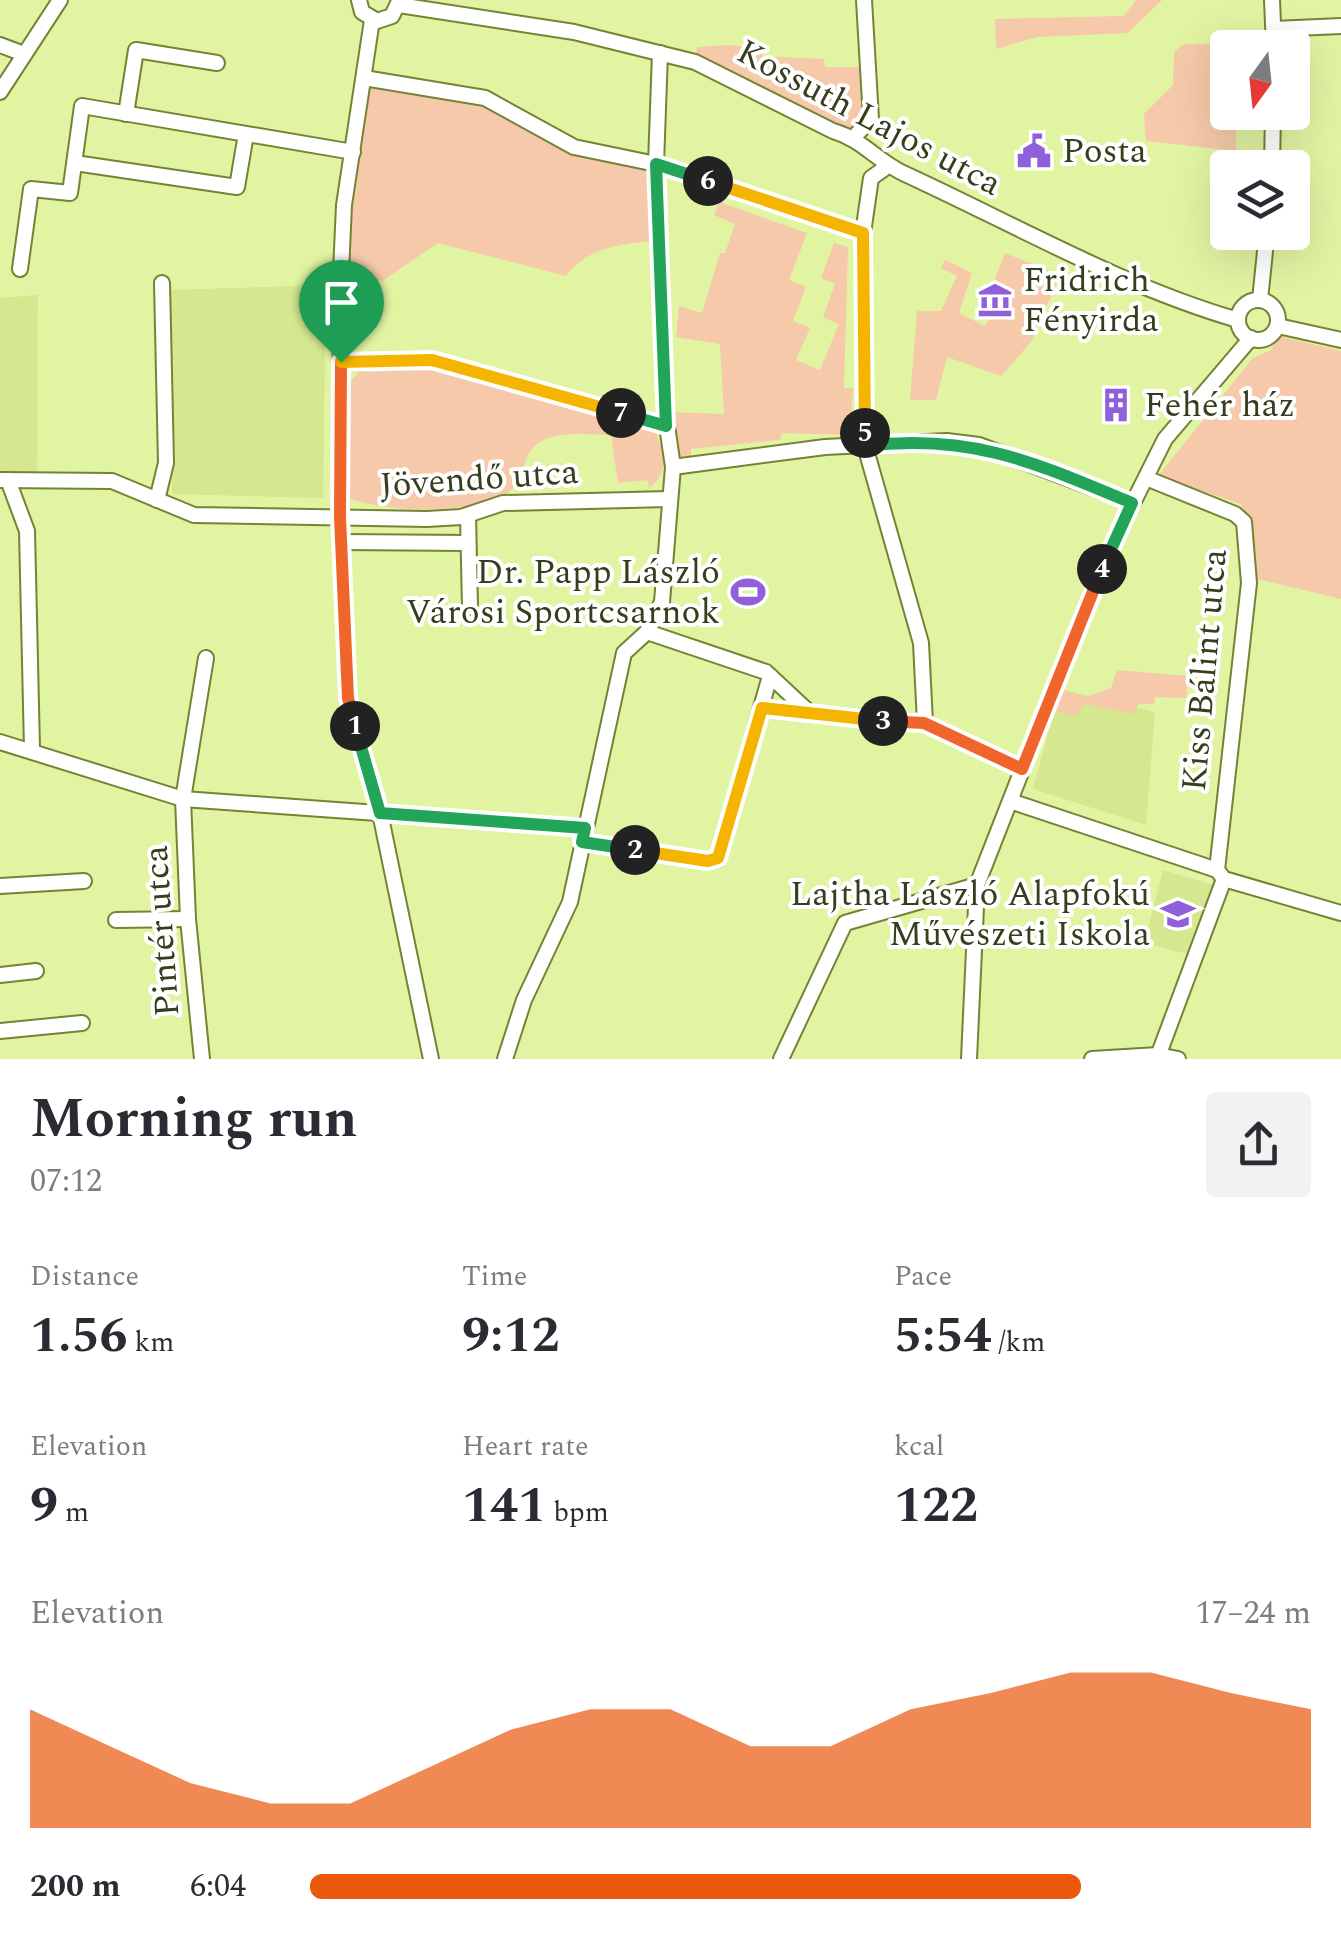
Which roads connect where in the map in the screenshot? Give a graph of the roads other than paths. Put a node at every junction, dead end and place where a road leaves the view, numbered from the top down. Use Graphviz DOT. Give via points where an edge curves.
graph roads {
  1 [pos="60,0"];
  2 [pos="359,0"];
  3 [pos="864,0"];
  4 [pos="1272,0"];
  5 [pos="399,3"];
  6 [pos="372,20"];
  7 [pos="1341,26"];
  8 [pos="1274,29"];
  9 [pos="0,45"];
  10 [pos="660,53"];
  11 [pos="24,54"];
  12 [pos="217,63"];
  13 [pos="364,78"];
  14 [pos="0,92"];
  15 [pos="126,114"];
  16 [pos="246,134"];
  17 [pos="854,137"];
  18 [pos="353,152"];
  19 [pos="74,163"];
  20 [pos="656,164"];
  21 [pos="888,166"];
  22 [pos="863,233"];
  23 [pos="1265,250"];
  24 [pos="20,269"];
  25 [pos="162,283"];
  26 [pos="1260,300"];
  27 [pos="1238,320"];
  28 [pos="1278,326"];
  29 [pos="1251,338"];
  30 [pos="1341,340"];
  31 [pos="341,362"];
  32 [pos="666,426"];
  33 [pos="865,446"];
  34 [pos="673,467"];
  35 [pos="1146,478"];
  36 [pos="4,480"];
  37 [pos="669,499"];
  38 [pos="157,500"];
  39 [pos="1132,503"];
  40 [pos="468,515"];
  41 [pos="340,517"];
  42 [pos="341,542"];
  43 [pos="468,544"];
  44 [pos="470,607"];
  45 [pos="646,632"];
  46 [pos="206,658"];
  47 [pos="770,676"];
  48 [pos="762,708"];
  49 [pos="810,713"];
  50 [pos="924,723"];
  51 [pos="0,742"];
  52 [pos="32,749"];
  53 [pos="1022,769"];
  54 [pos="183,799"];
  55 [pos="1013,802"];
  56 [pos="380,813"];
  57 [pos="584,835"];
  58 [pos="1221,875"];
  59 [pos="84,881"];
  60 [pos="977,885"];
  61 [pos="0,886"];
  62 [pos="1341,913"];
  63 [pos="188,918"];
  64 [pos="116,920"];
  65 [pos="36,970"];
  66 [pos="0,975"];
  67 [pos="82,1023"];
  68 [pos="0,1031"];
  69 [pos="1158,1057"];
  70 [pos="202,1059"];
  71 [pos="431,1059"];
  72 [pos="505,1059"];
  73 [pos="781,1059"];
  74 [pos="969,1059"];
  75 [pos="1092,1059"];
  76 [pos="1178,1059"];
  1 -- 11 [label="street"];
  2 -- 6 [label="street"];
  3 -- 17 [label="street" via="871,120"];
  4 -- 8 [label="street"];
  5 -- 6 [label="street, Kossuth Lajos utca" via="388,19"];
  5 -- 10 [label="street, Kossuth Lajos utca"];
  6 -- 13 [label="street"];
  7 -- 8 [label="street"];
  9 -- 11 [label="street"];
  10 -- 17 [label="street, Kossuth Lajos utca" via="724,74"];
  10 -- 20 [label="street"];
  11 -- 14 [label="street"];
  12 -- 15 [label="street" via="136,50"];
  13 -- 18 [label="street"];
  13 -- 20 [label="street" via="484,98 574,146"];
  15 -- 16 [label="street"];
  15 -- 19 [label="street" via="82,106"];
  16 -- 18 [label="street"];
  16 -- 19 [label="street" via="237,187"];
  17 -- 21 [label="street, Kossuth Lajos utca"];
  18 -- 31 [label="street" via="344,205"];
  19 -- 24 [label="street" via="70,193 30,189"];
  20 -- 22 [label="street"];
  20 -- 32 [label="street"];
  21 -- 22 [label="street" via="871,178"];
  21 -- 27 [label="street, Kossuth Lajos utca" via="1127,282"];
  22 -- 33 [label="street"];
  23 -- 26 [label="street"];
  25 -- 38 [label="street" via="166,463"];
  26 -- 27 [label="street" via="1247,303"];
  26 -- 28 [label="street" via="1275,308"];
  27 -- 29 [label="street"];
  28 -- 29 [label="street" via="1267,338"];
  28 -- 30 [label="street"];
  29 -- 35 [label="street" via="1165,439"];
  31 -- 32 [label="street" via="432,360"];
  31 -- 41 [label="street"];
  32 -- 34 [label="street"];
  33 -- 34 [label="street"];
  33 -- 39 [label="street" via="979,446"];
  33 -- 50 [label="street" via="921,643"];
  34 -- 37 [label="street"];
  35 -- 39 [label="street"];
  35 -- 58 [label="street, Kiss Bálint utca" via="1244,522 1249,582"];
  36 -- 38 [label="street, Jövendő utca" via="112,481"];
  36 -- 52 [label="street" via="20,514 31,578"];
  37 -- 40 [label="street, Jövendő utca" via="503,504"];
  37 -- 45 [label="street" via="662,602"];
  38 -- 41 [label="street, Jövendő utca" via="194,515"];
  39 -- 53 [label="street"];
  40 -- 41 [label="street, Jövendő utca"];
  40 -- 43 [label="street"];
  41 -- 42 [label="street"];
  42 -- 43 [label="street"];
  42 -- 56 [label="street" via="348,698"];
  43 -- 44 [label="street"];
  45 -- 47 [label="street"];
  45 -- 57 [label="street" via="624,653"];
  46 -- 54 [label="street, Pintér utca"];
  47 -- 48 [label="street"];
  47 -- 49 [label="street"];
  48 -- 49 [label="street"];
  48 -- 57 [label="street" via="718,858"];
  49 -- 50 [label="street"];
  50 -- 53 [label="street"];
  51 -- 52 [label="street"];
  52 -- 54 [label="street"];
  53 -- 55 [label="street"];
  54 -- 56 [label="street"];
  54 -- 63 [label="street, Pintér utca"];
  55 -- 58 [label="street"];
  55 -- 60 [label="street"];
  56 -- 57 [label="street"];
  56 -- 71 [label="street"];
  57 -- 72 [label="street" via="570,902 524,1000"];
  58 -- 62 [label="street"];
  58 -- 69 [label="street, Kiss Bálint utca"];
  59 -- 61 [label="street"];
  60 -- 73 [label="street" via="845,923"];
  60 -- 74 [label="street"];
  63 -- 64 [label="street"];
  63 -- 70 [label="street, Pintér utca"];
  65 -- 66 [label="street"];
  67 -- 68 [label="street"];
  69 -- 75 [label="street"];
  69 -- 76 [label="street"];
}
